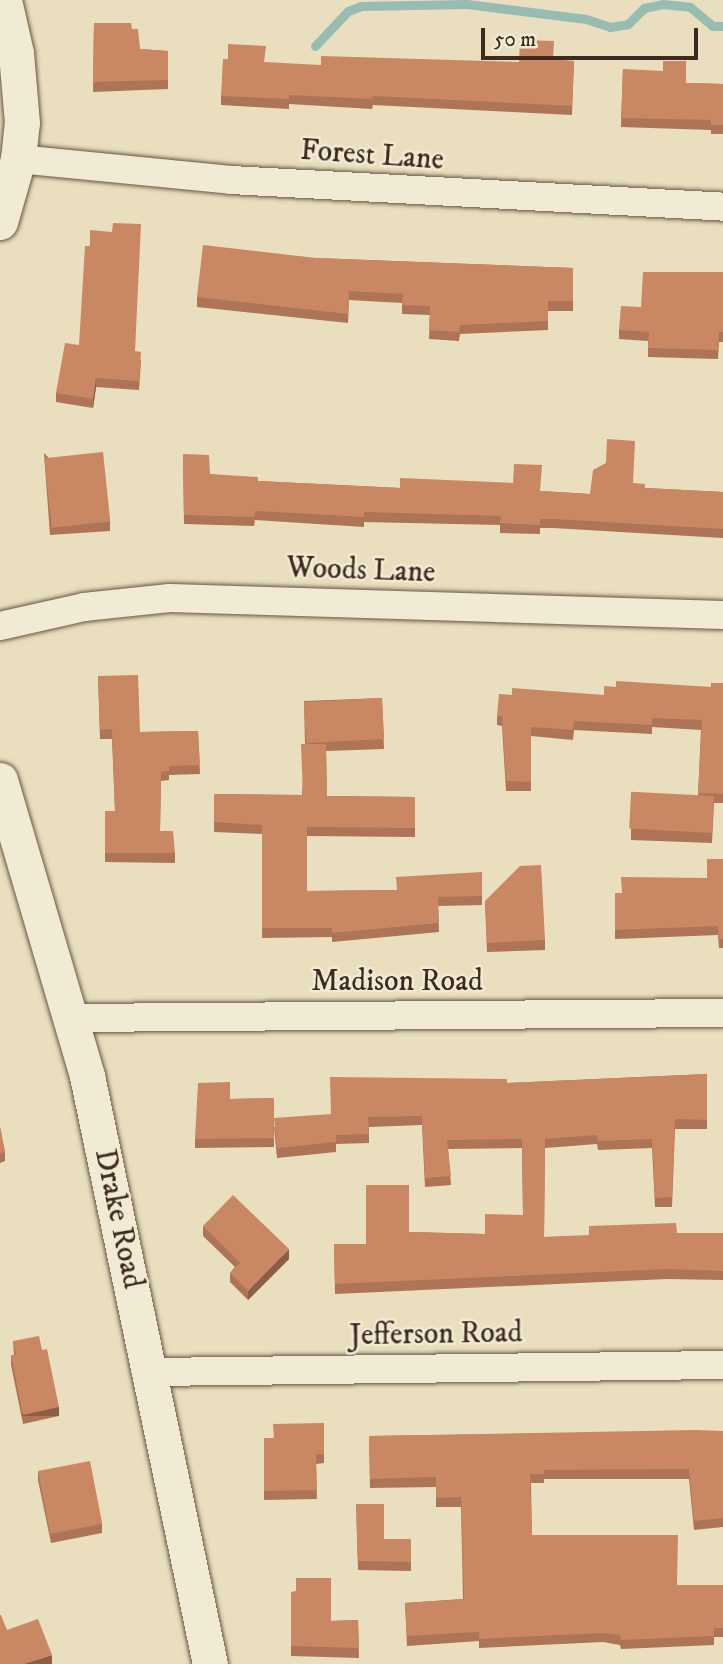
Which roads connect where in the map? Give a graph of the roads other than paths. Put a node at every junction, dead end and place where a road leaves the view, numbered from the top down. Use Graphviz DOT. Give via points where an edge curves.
graph roads {
  1 [pos="4,0"];
  2 [pos="18,159"];
  3 [pos="723,207"];
  4 [pos="0,222"];
  5 [pos="723,615"];
  6 [pos="0,626"];
  7 [pos="0,779"];
  8 [pos="723,1013"];
  9 [pos="71,1018"];
  10 [pos="723,1365"];
  11 [pos="150,1372"];
  12 [pos="204,1654"];
  1 -- 2 [label="street" via="16,53 22,123"];
  2 -- 3 [label="street, Forest Lane" via="231,180"];
  2 -- 4 [label="street"];
  5 -- 6 [label="street, Woods Lane" via="170,598 84,607"];
  7 -- 9 [label="street, Drake Road"];
  8 -- 9 [label="street, Madison Road"];
  9 -- 11 [label="street, Drake Road"];
  10 -- 11 [label="street, Jefferson Road"];
  11 -- 12 [label="street, Drake Road"];
}
